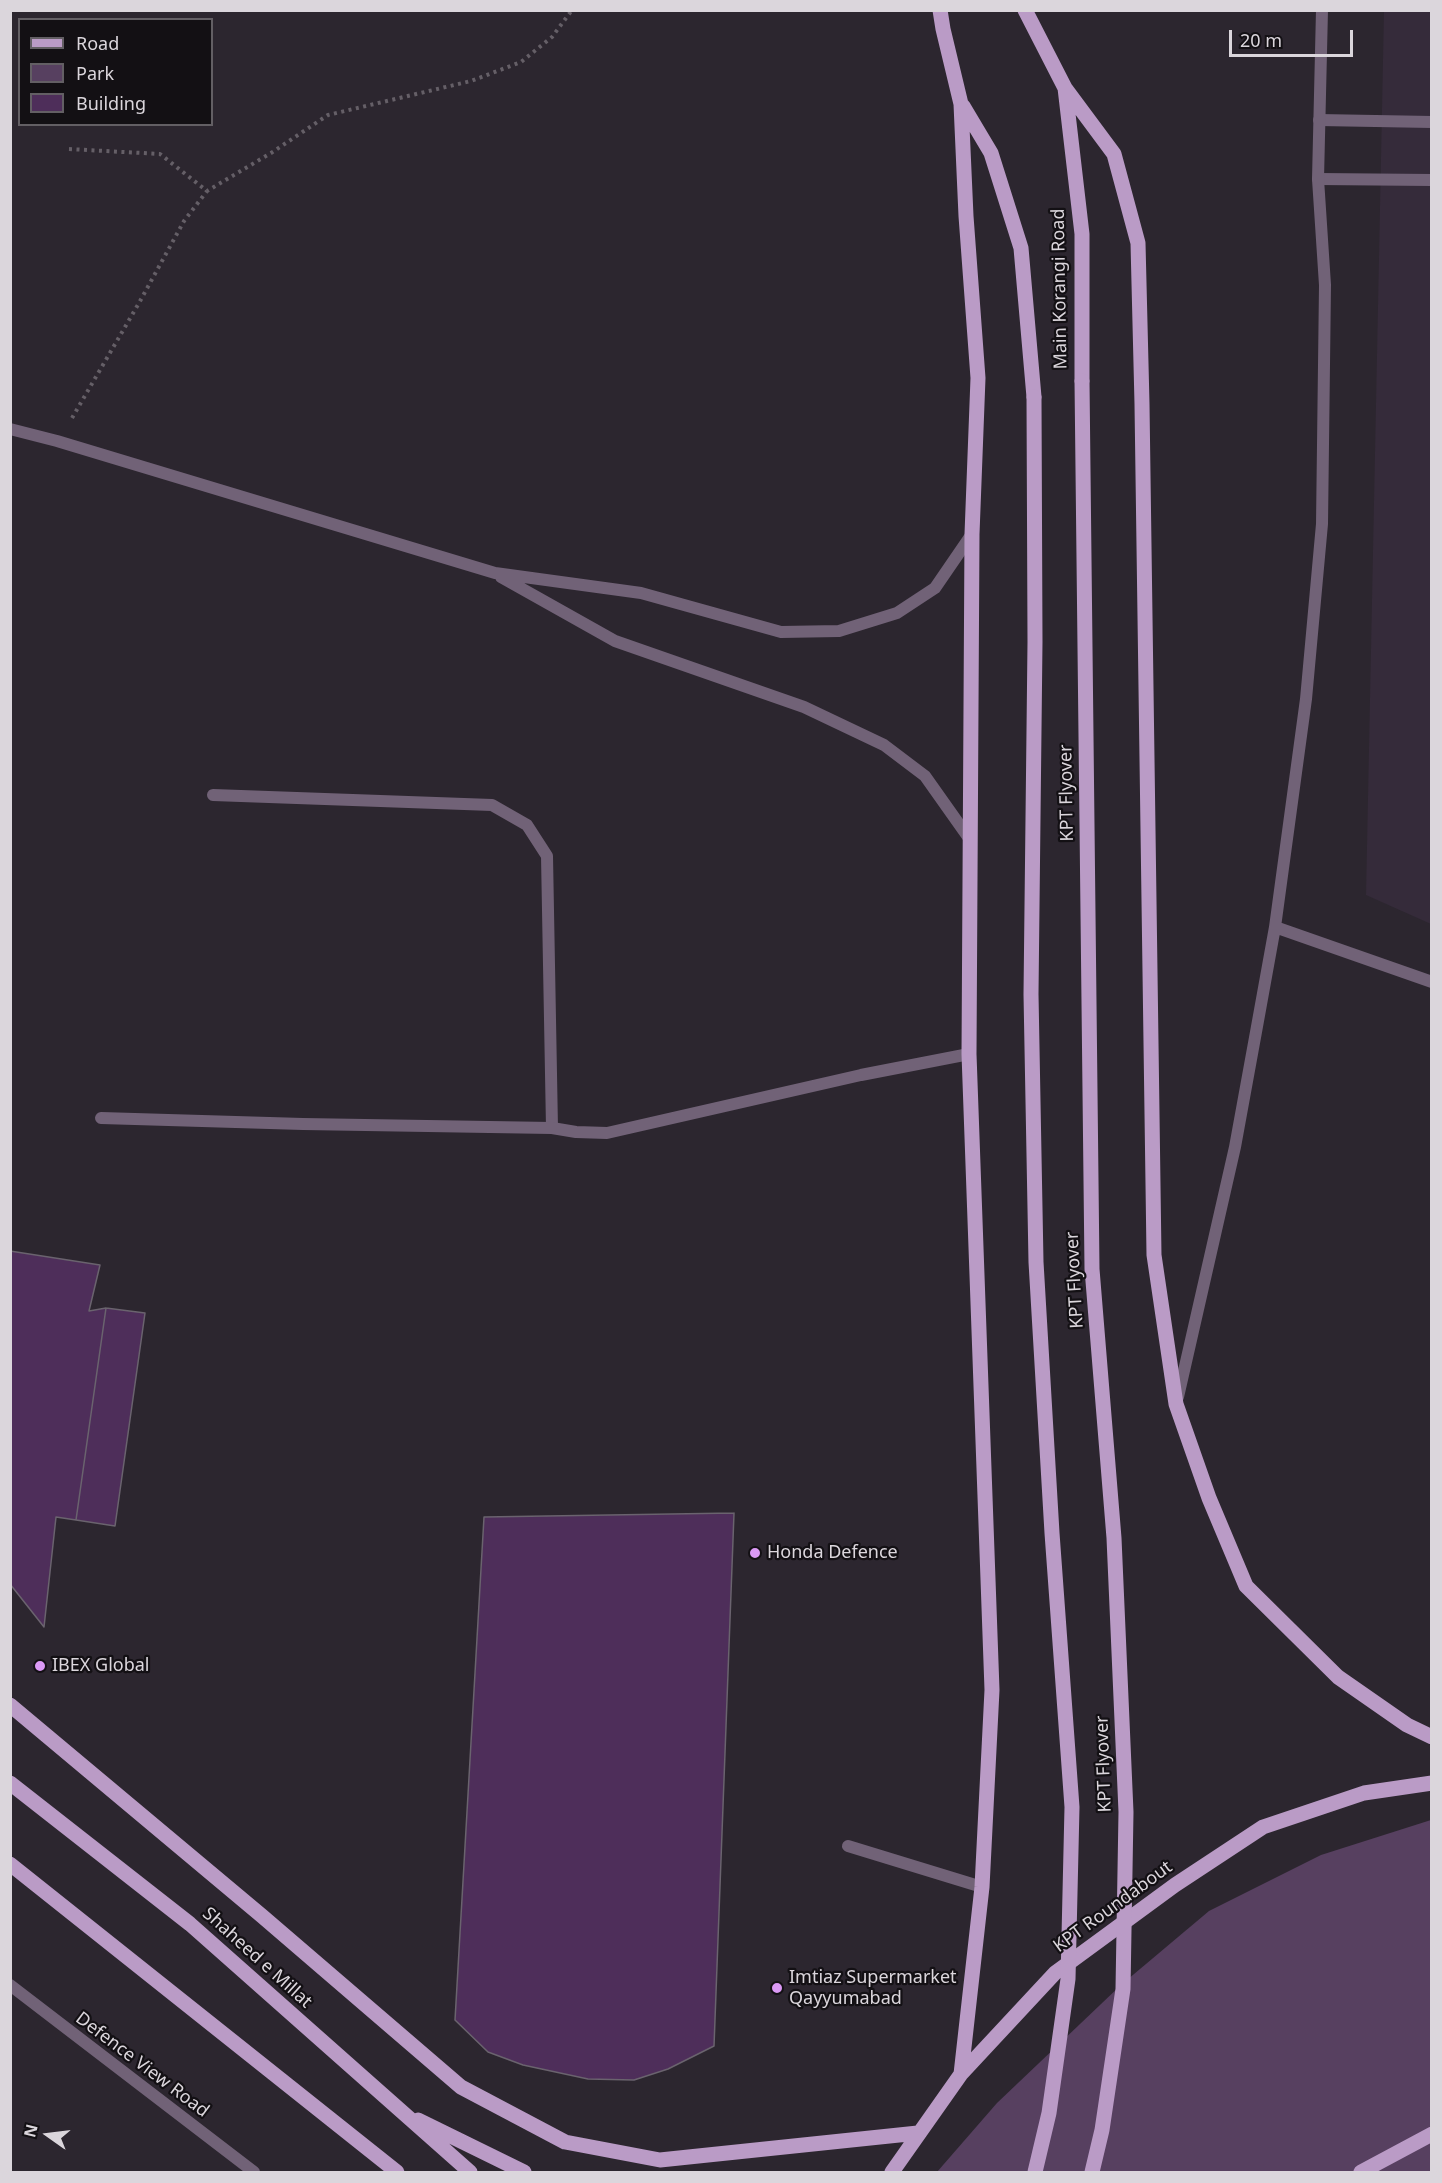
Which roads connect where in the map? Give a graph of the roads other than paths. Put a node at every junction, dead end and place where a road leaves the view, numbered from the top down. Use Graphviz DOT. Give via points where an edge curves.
graph roads {
  1 [pos="940,10"];
  2 [pos="1025,10"];
  3 [pos="1322,10"];
  4 [pos="1065,88"];
  5 [pos="962,104"];
  6 [pos="1320,120"];
  7 [pos="1431,122"];
  8 [pos="1318,179"];
  9 [pos="1431,180"];
  10 [pos="1082,381"];
  11 [pos="1035,398"];
  12 [pos="10,429"];
  13 [pos="972,534"];
  14 [pos="495,573"];
  15 [pos="213,795"];
  16 [pos="971,841"];
  17 [pos="1275,927"];
  18 [pos="1431,982"];
  19 [pos="969,1054"];
  20 [pos="101,1118"];
  21 [pos="552,1128"];
  22 [pos="1176,1404"];
  23 [pos="10,1706"];
  24 [pos="1431,1737"];
  25 [pos="10,1782"];
  26 [pos="1431,1783"];
  27 [pos="848,1846"];
  28 [pos="10,1864"];
  29 [pos="982,1887"];
  30 [pos="10,1985"];
  31 [pos="961,2074"];
  32 [pos="399,2111"];
  33 [pos="918,2133"];
  34 [pos="1431,2134"];
  35 [pos="254,2172"];
  36 [pos="397,2172"];
  37 [pos="470,2172"];
  38 [pos="524,2172"];
  39 [pos="892,2172"];
  40 [pos="1035,2172"];
  41 [pos="1092,2172"];
  42 [pos="1361,2172"];
  1 -- 5 [label="main road"];
  2 -- 4 [label="main road"];
  3 -- 6 [label="street"];
  4 -- 10 [label="main road, Main Korangi Road" via="1082,234"];
  4 -- 22 [label="main road" via="1114,154 1138,243 1154,1255"];
  5 -- 11 [label="main road, Main Korangi Road" via="991,153 1021,248"];
  5 -- 13 [label="main road" via="978,378"];
  6 -- 7 [label="street"];
  6 -- 8 [label="street"];
  8 -- 9 [label="street"];
  8 -- 17 [label="street" via="1325,285 1322,524 1306,699"];
  10 -- 41 [label="main road, KPT Flyover, bridge" via="1092,1269 1114,1538 1126,1812 1123,1989"];
  11 -- 40 [label="main road, KPT Flyover, bridge" via="1031,994 1036,1262 1072,1807 1068,1979 1049,2113"];
  12 -- 14 [label="street"];
  13 -- 14 [label="street" via="935,588 897,613 838,631 782,632 642,593"];
  13 -- 16 [label="main road"];
  14 -- 16 [label="street" via="615,641 804,707 884,745 925,776"];
  15 -- 21 [label="street" via="492,805 527,825 547,856"];
  16 -- 19 [label="main road"];
  17 -- 18 [label="street"];
  17 -- 22 [label="street" via="1234,1147"];
  19 -- 21 [label="street" via="607,1133"];
  19 -- 29 [label="main road" via="992,1690"];
  20 -- 21 [label="street"];
  22 -- 24 [label="main road" via="1246,1586 1338,1677"];
  23 -- 33 [label="main road" via="461,2087 565,2142 660,2160"];
  25 -- 32 [label="main road, Shaheed e Millat" via="190,1924"];
  26 -- 31 [label="main road, KPT Roundabout" via="1364,1793 1263,1827 1175,1885 1055,1973"];
  27 -- 29 [label="street"];
  28 -- 36 [label="main road"];
  29 -- 31 [label="main road"];
  30 -- 35 [label="street, Defence View Road"];
  31 -- 33 [label="main road, KPT Roundabout"];
  32 -- 37 [label="main road, Shaheed e Millat"];
  32 -- 38 [label="main road"];
  33 -- 39 [label="main road, KPT Roundabout"];
  34 -- 42 [label="main road"];
}
